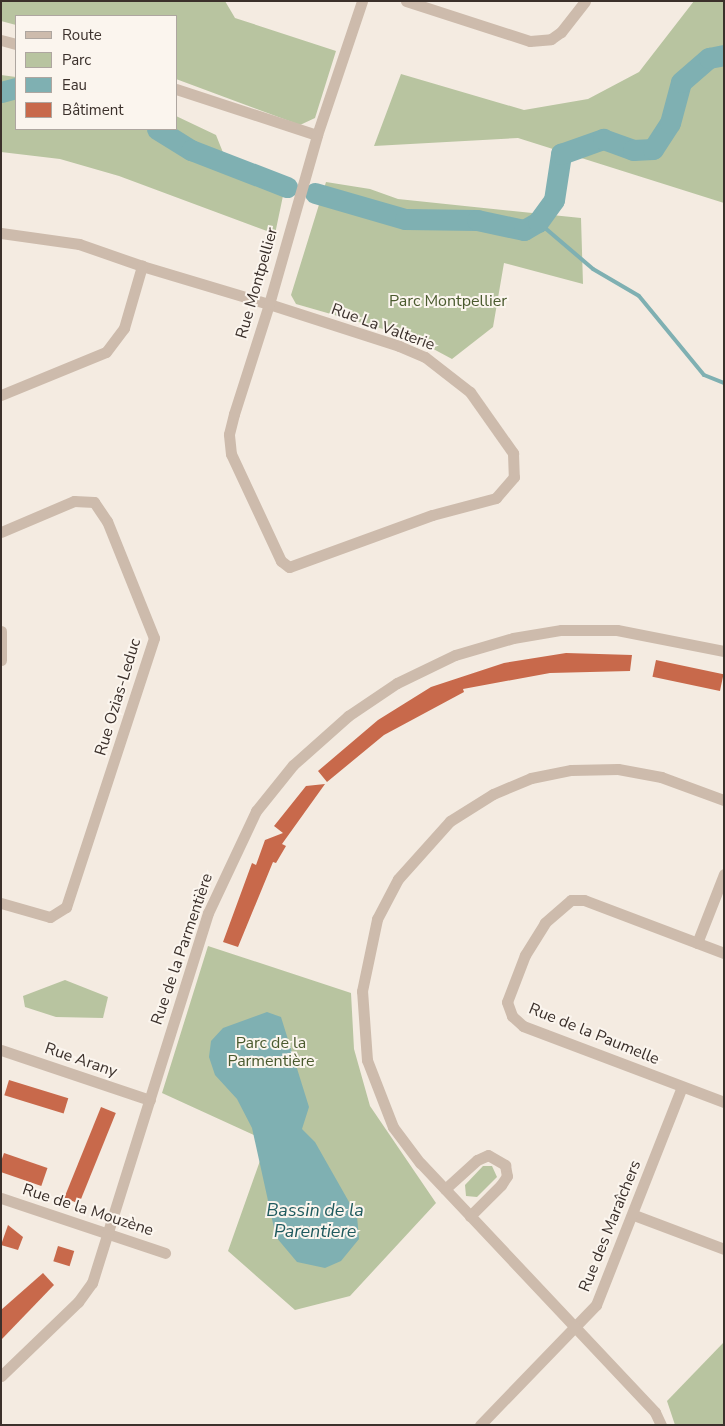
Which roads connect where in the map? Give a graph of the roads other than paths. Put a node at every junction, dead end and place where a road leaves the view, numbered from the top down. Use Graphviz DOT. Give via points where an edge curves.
graph roads {
  1 [pos="362,1"];
  2 [pos="406,1"];
  3 [pos="585,1"];
  4 [pos="1,40"];
  5 [pos="15,44"];
  6 [pos="178,90"];
  7 [pos="317,135"];
  8 [pos="1,233"];
  9 [pos="142,266"];
  10 [pos="269,304"];
  11 [pos="1,395"];
  12 [pos="1,532"];
  13 [pos="289,567"];
  14 [pos="1,631"];
  15 [pos="724,652"];
  16 [pos="1,660"];
  17 [pos="724,800"];
  18 [pos="724,874"];
  19 [pos="1,903"];
  20 [pos="697,943"];
  21 [pos="724,953"];
  22 [pos="1,1050"];
  23 [pos="682,1087"];
  24 [pos="150,1100"];
  25 [pos="724,1102"];
  26 [pos="445,1189"];
  27 [pos="1,1198"];
  28 [pos="634,1215"];
  29 [pos="470,1216"];
  30 [pos="107,1234"];
  31 [pos="724,1249"];
  32 [pos="165,1253"];
  33 [pos="577,1328"];
  34 [pos="1,1376"];
  35 [pos="480,1425"];
  36 [pos="661,1425"];
  1 -- 7 [label="street, Rue Montpellier"];
  2 -- 3 [label="street" via="530,41 551,39 561,32"];
  4 -- 5 [label="street"];
  6 -- 7 [label="street"];
  7 -- 10 [label="street, Rue Montpellier"];
  8 -- 9 [label="street, Rue La Valterie" via="79,244"];
  9 -- 10 [label="street, Rue La Valterie"];
  9 -- 11 [label="street" via="124,328 106,352"];
  10 -- 13 [label="street, Rue Montpellier" via="229,434 231,454 281,561"];
  10 -- 13 [label="street, Rue La Valterie" via="399,346 450,372 500,431 516,465 514,477 496,498 432,515"];
  12 -- 19 [label="street, Rue Ozias-Leduc" via="74,501 94,502 106,521 154,638 66,907 50,917"];
  14 -- 16 [label="street"];
  15 -- 24 [label="street, Rue de la Parmentière" via="617,630 561,630 513,638 455,655 396,683 348,716 293,765 256,811 234,852 208,913"];
  17 -- 26 [label="street" via="661,777 618,769 571,770 531,778 493,794 450,821 398,879 377,919 367,956 362,1024 367,1060 393,1127"];
  18 -- 20 [label="street"];
  20 -- 21 [label="street"];
  20 -- 23 [label="street, Rue de la Paumelle" via="584,900 571,900 545,923 525,955 507,1002 512,1016 523,1026"];
  22 -- 24 [label="street, Rue Arany"];
  23 -- 25 [label="street, Rue de la Paumelle"];
  23 -- 28 [label="street, Rue des Maraîchers"];
  24 -- 30 [label="street, Rue de la Parmentière"];
  26 -- 29 [label="street"];
  26 -- 29 [label="street" via="477,1160 488,1156 505,1165 507,1176 501,1185"];
  27 -- 30 [label="street, Rue de la Mouzène"];
  28 -- 31 [label="street"];
  28 -- 33 [label="street, Rue des Maraîchers" via="607,1284"];
  29 -- 33 [label="street"];
  30 -- 32 [label="street, Rue de la Mouzène"];
  30 -- 34 [label="street, Rue de la Parmentière" via="86,1294"];
  33 -- 35 [label="street, Rue des Maraîchers"];
  33 -- 36 [label="street" via="655,1412"];
}
